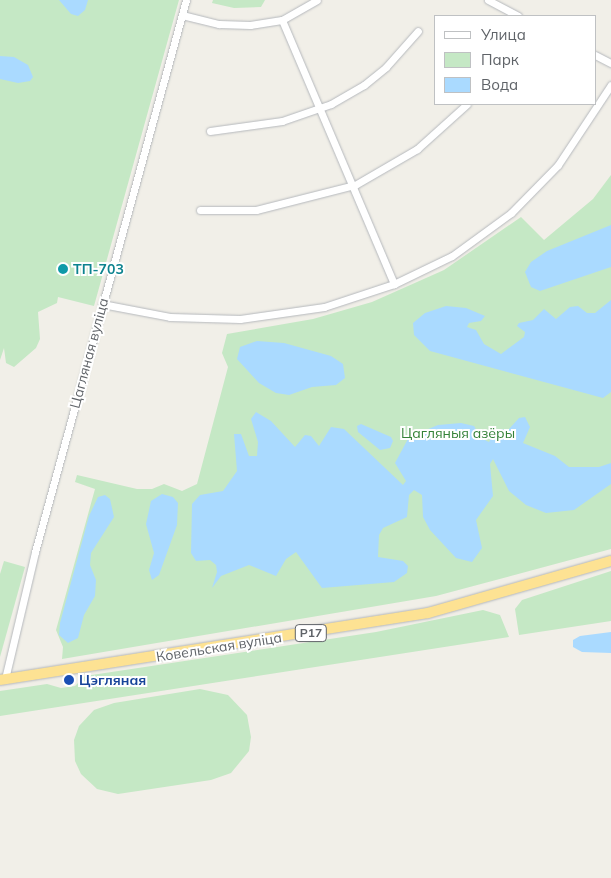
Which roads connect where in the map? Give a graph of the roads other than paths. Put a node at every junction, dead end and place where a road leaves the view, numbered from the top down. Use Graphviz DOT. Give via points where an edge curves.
graph roads {
  1 [pos="186,0"];
  2 [pos="317,0"];
  3 [pos="488,0"];
  4 [pos="182,14"];
  5 [pos="516,15"];
  6 [pos="282,20"];
  7 [pos="418,31"];
  8 [pos="596,56"];
  9 [pos="611,63"];
  10 [pos="611,85"];
  11 [pos="466,105"];
  12 [pos="321,108"];
  13 [pos="210,131"];
  14 [pos="355,185"];
  15 [pos="200,210"];
  16 [pos="394,284"];
  17 [pos="102,304"];
  18 [pos="611,561"];
  19 [pos="2,679"];
  1 -- 4 [label="street, Цагляная вуліца"];
  2 -- 6 [label="street"];
  3 -- 5 [label="street"];
  4 -- 6 [label="street" via="219,24 250,25"];
  4 -- 17 [label="street, Цагляная вуліца"];
  6 -- 12 [label="street"];
  7 -- 12 [label="street" via="405,48 364,85"];
  8 -- 9 [label="street"];
  10 -- 16 [label="street" via="558,165 511,212 452,256"];
  11 -- 14 [label="street" via="417,149"];
  12 -- 13 [label="street" via="255,127"];
  12 -- 14 [label="street"];
  14 -- 15 [label="street" via="256,210"];
  14 -- 16 [label="street"];
  16 -- 17 [label="street" via="324,308 240,320 170,317"];
  17 -- 19 [label="street, Цагляная вуліца"];
  18 -- 19 [label="highway, Ковельская вуліца / Р17" via="428,614"];
}
